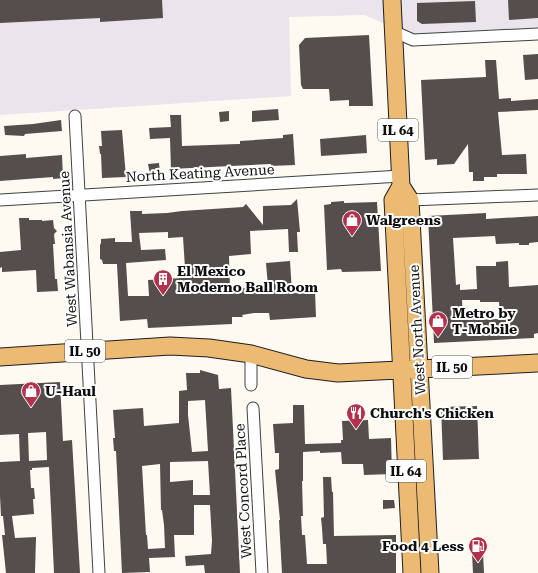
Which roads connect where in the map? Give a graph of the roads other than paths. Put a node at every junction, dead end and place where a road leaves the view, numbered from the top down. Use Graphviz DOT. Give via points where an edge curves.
graph roads {
  1 [pos="392,0"];
  2 [pos="393,31"];
  3 [pos="538,34"];
  4 [pos="76,116"];
  5 [pos="404,188"];
  6 [pos="538,194"];
  7 [pos="80,195"];
  8 [pos="0,200"];
  9 [pos="88,351"];
  10 [pos="251,354"];
  11 [pos="0,357"];
  12 [pos="538,363"];
  13 [pos="419,369"];
  14 [pos="401,370"];
  15 [pos="251,385"];
  16 [pos="253,408"];
  17 [pos="100,573"];
  18 [pos="262,573"];
  19 [pos="412,573"];
  20 [pos="430,573"];
  1 -- 2 [label="main road, West North Avenue / IL 64"];
  2 -- 3 [label="street" via="413,40"];
  2 -- 5 [label="main road, West North Avenue / IL 64"];
  4 -- 7 [label="street, West Wabansia Avenue"];
  5 -- 6 [label="street, North Keating Avenue"];
  5 -- 7 [label="street, North Keating Avenue"];
  5 -- 13 [label="main road, West North Avenue / IL 64"];
  5 -- 14 [label="main road, West North Avenue / IL 64" via="393,200"];
  7 -- 8 [label="street, North Keating Avenue"];
  7 -- 9 [label="street, West Wabansia Avenue"];
  9 -- 10 [label="main road, IL 50" via="170,346"];
  9 -- 11 [label="main road, IL 50"];
  9 -- 17 [label="street, West Wabansia Avenue"];
  10 -- 14 [label="main road, IL 50" via="306,369 338,373"];
  10 -- 15 [label="street"];
  12 -- 13 [label="main road, IL 50"];
  13 -- 14 [label="main road, IL 50"];
  13 -- 20 [label="main road, West North Avenue / IL 64"];
  14 -- 19 [label="main road, West North Avenue / IL 64"];
  16 -- 18 [label="street, West Concord Place"];
}
